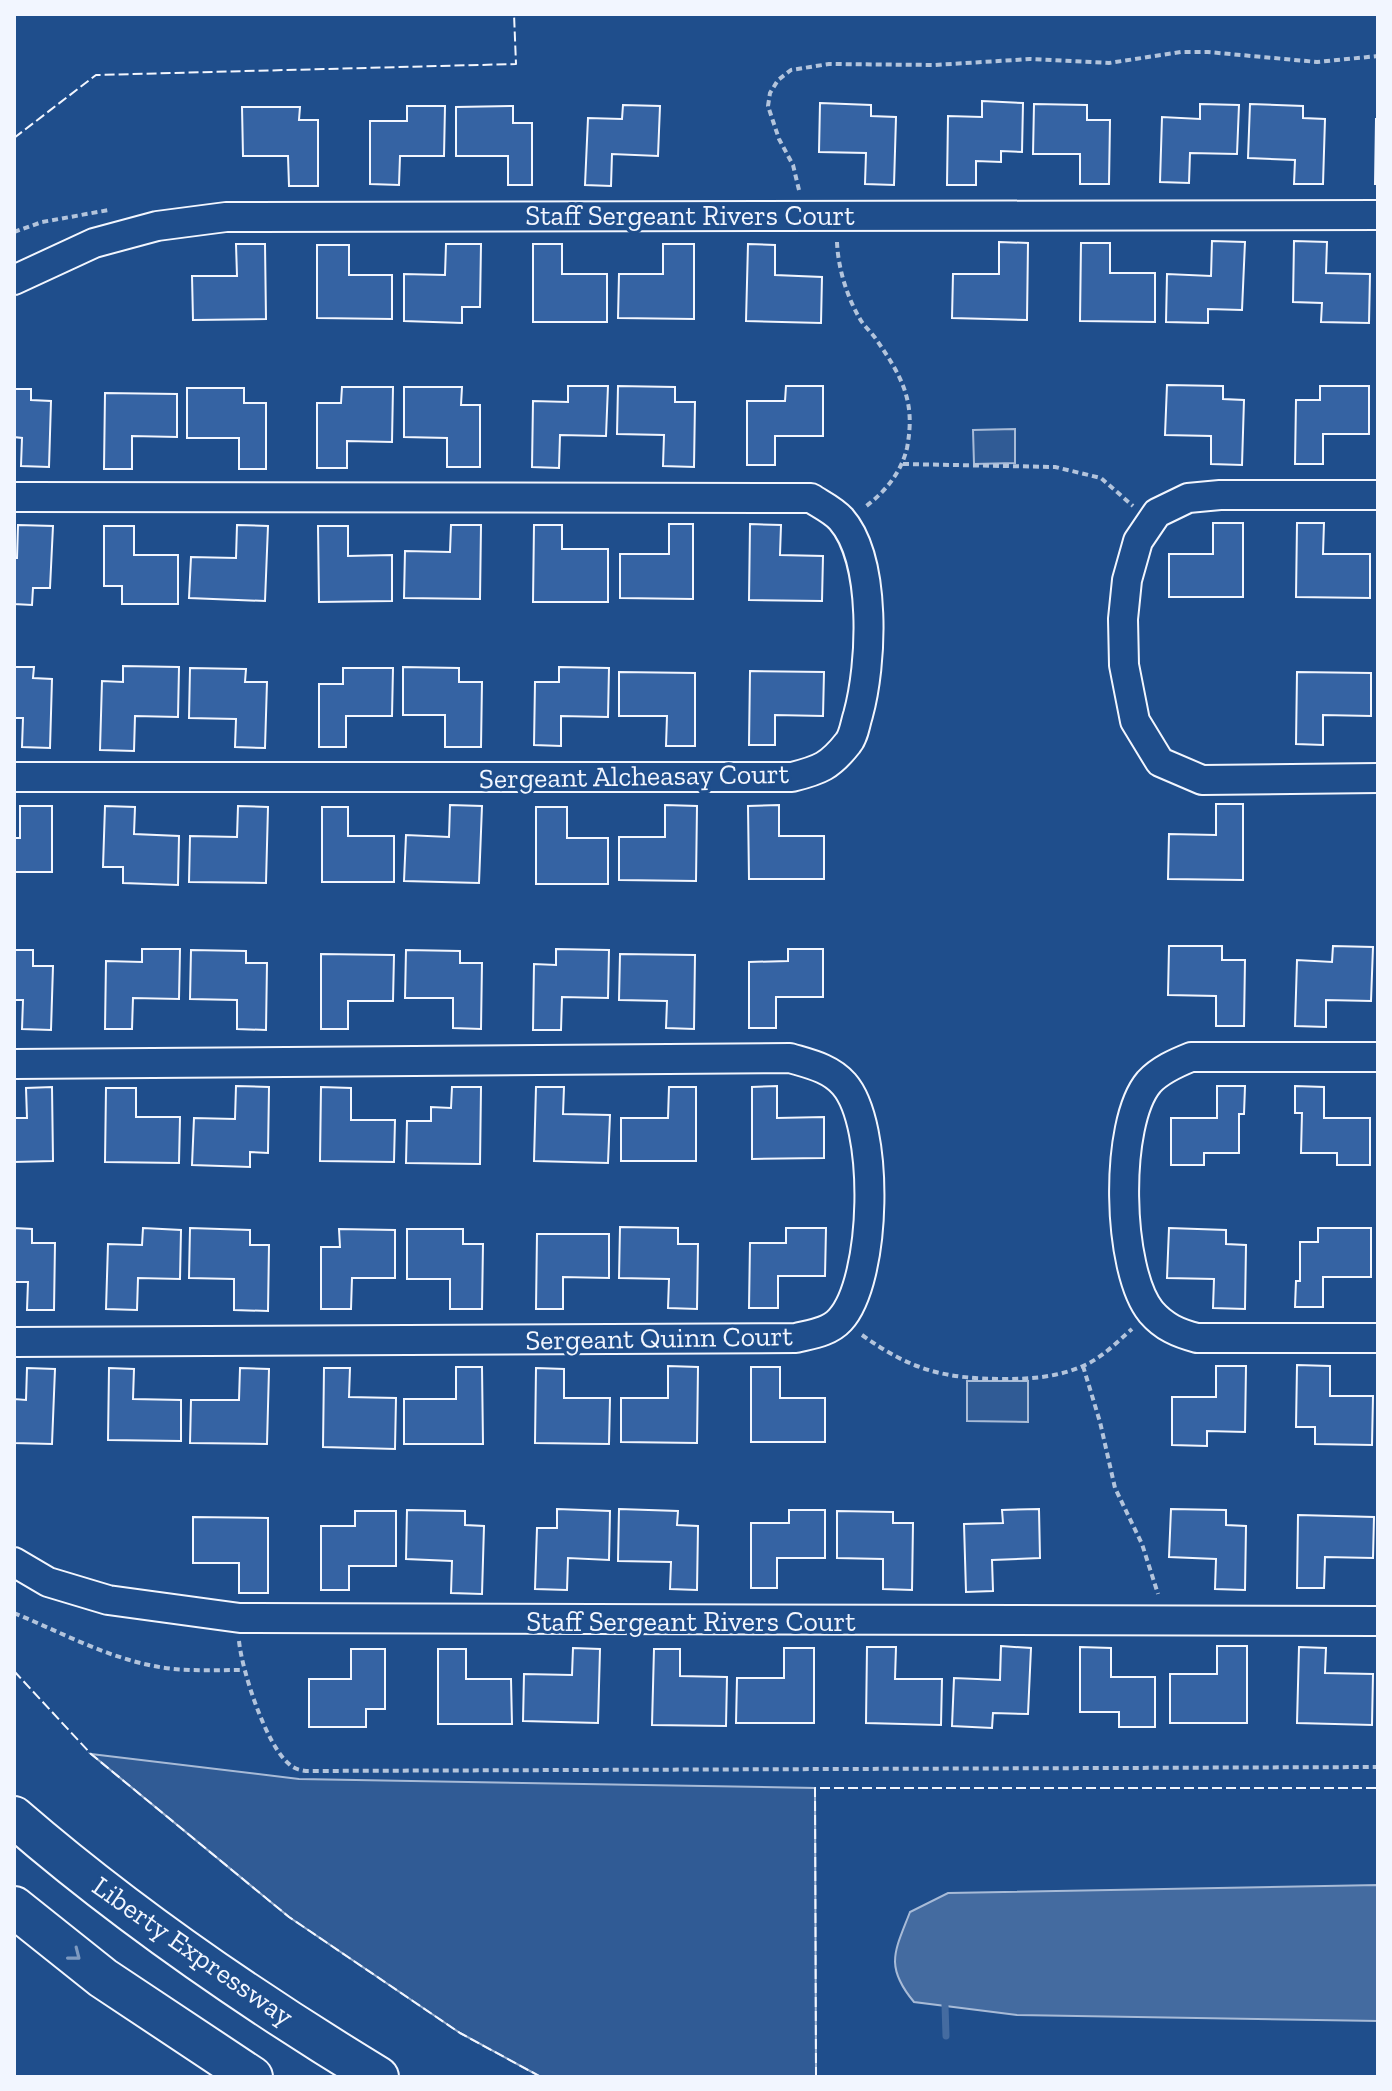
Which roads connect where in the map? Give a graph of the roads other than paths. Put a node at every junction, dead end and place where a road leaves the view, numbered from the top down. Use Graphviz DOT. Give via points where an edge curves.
graph roads {
  1 [pos="1378,215"];
  2 [pos="14,280"];
  3 [pos="1378,495"];
  4 [pos="14,497"];
  5 [pos="14,777"];
  6 [pos="1378,778"];
  7 [pos="1378,1057"];
  8 [pos="14,1064"];
  9 [pos="1378,1338"];
  10 [pos="14,1342"];
  11 [pos="14,1562"];
  12 [pos="1378,1621"];
  13 [pos="14,1787"];
  14 [pos="14,1817"];
  15 [pos="14,1907"];
  16 [pos="149,1926"];
  17 [pos="252,2077"];
  18 [pos="378,2077"];
  1 -- 2 [label="street, Staff Sergeant Rivers Court" via="226,217 157,226 94,243"];
  3 -- 6 [label="street" via="1220,495 1188,498 1157,513 1138,541 1123,619 1124,665 1135,721 1160,762 1202,780"];
  4 -- 5 [label="street, Sergeant Alcheasay Court" via="811,498 840,518 855,544 867,590 869,637 864,694 850,741 822,770 792,777"];
  7 -- 9 [label="street" via="1191,1057 1170,1065 1148,1083 1136,1108 1123,1208 1131,1270 1142,1298 1173,1332 1197,1338"];
  8 -- 10 [label="street, Sergeant Quinn Court" via="790,1058 822,1067 846,1085 861,1117 870,1183 869,1235 849,1306 825,1331 796,1338"];
  11 -- 12 [label="street, Staff Sergeant Rivers Court" via="48,1582 108,1600 240,1618"];
  13 -- 16 [label="highway"];
  14 -- 16 [label="highway, Liberty Expressway"];
  15 -- 17 [label="highway, one-way" via="103,1978"];
  16 -- 18 [label="highway, Liberty Expressway"];
}
